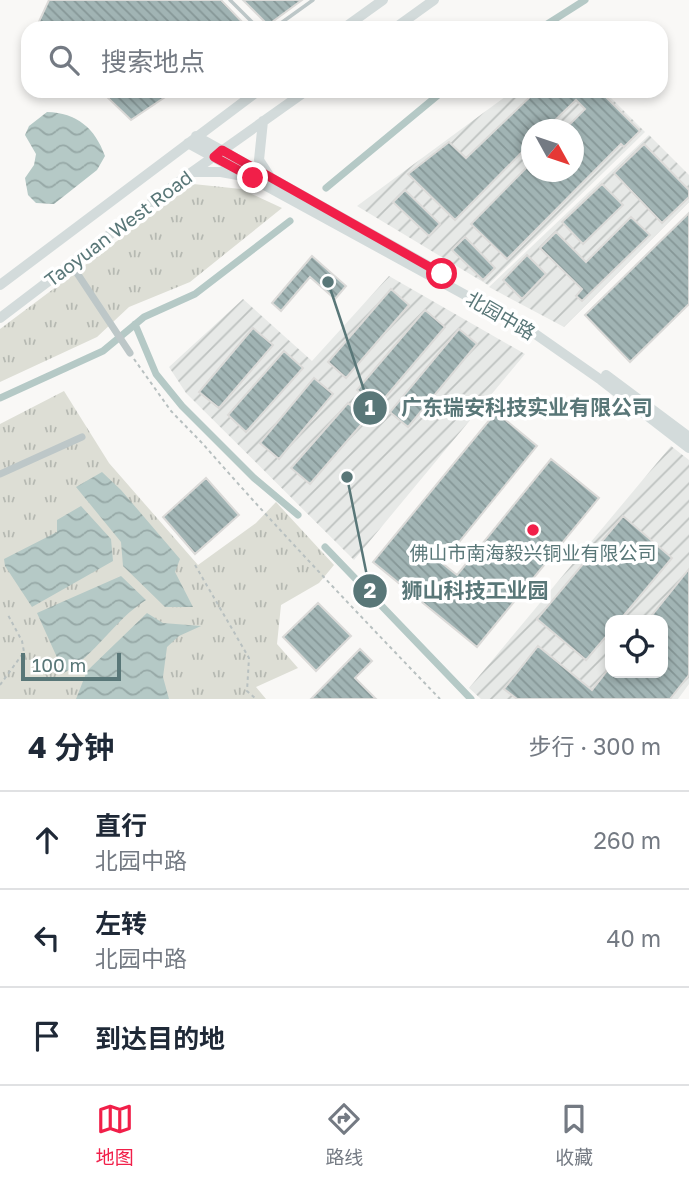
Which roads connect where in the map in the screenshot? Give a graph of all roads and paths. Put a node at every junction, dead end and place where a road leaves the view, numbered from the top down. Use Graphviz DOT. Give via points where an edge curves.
graph roads {
  1 [pos="230,0"];
  2 [pos="313,0"];
  3 [pos="383,0"];
  4 [pos="434,0"];
  5 [pos="251,21"];
  6 [pos="284,21"];
  7 [pos="354,21"];
  8 [pos="405,21"];
  9 [pos="248,98"];
  10 [pos="296,98"];
  11 [pos="263,121"];
  12 [pos="192,139"];
  13 [pos="218,154"];
  14 [pos="192,172"];
  15 [pos="270,177"];
  16 [pos="253,178"];
  17 [pos="71,264"];
  18 [pos="0,285"];
  19 [pos="0,318"];
  20 [pos="130,353"];
  21 [pos="82,437"];
  22 [pos="689,438"];
  23 [pos="689,448"];
  24 [pos="0,474"];
  25 [pos="195,565"];
  26 [pos="8,615"];
  27 [pos="0,685"];
  28 [pos="256,699"];
  29 [pos="440,699"];
  1 -- 5 [label="lane"];
  2 -- 6 [label="lane"];
  3 -- 7 [label="street"];
  4 -- 8 [label="street"];
  9 -- 12 [label="street, Taoyuan West Road"];
  10 -- 11 [label="street, Taoyuan West Road"];
  11 -- 13 [label="street, Taoyuan West Road"];
  11 -- 15 [label="street" via="259,160"];
  12 -- 13 [label="street, 北园中路"];
  12 -- 18 [label="street, Taoyuan West Road"];
  13 -- 14 [label="street, Taoyuan West Road"];
  13 -- 15 [label="street, 北园中路"];
  13 -- 16 [label="street, 北园中路"];
  14 -- 16 [label="street"];
  14 -- 17 [label="street, Taoyuan West Road"];
  15 -- 22 [label="street, 北园中路" via="534,326"];
  16 -- 23 [label="street, 北园中路" via="531,331"];
  17 -- 19 [label="street, Taoyuan West Road"];
  17 -- 20 [label="street"];
  20 -- 29 [label="path" via="188,432"];
  21 -- 24 [label="street"];
  25 -- 28 [label="path" via="249,658 247,691"];
  26 -- 27 [label="path" via="24,652"];
}
